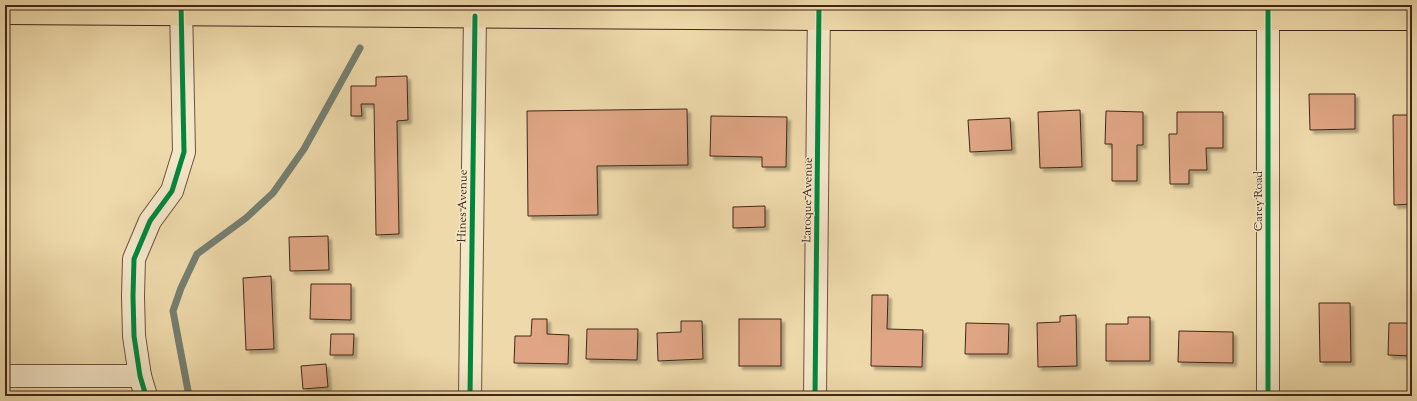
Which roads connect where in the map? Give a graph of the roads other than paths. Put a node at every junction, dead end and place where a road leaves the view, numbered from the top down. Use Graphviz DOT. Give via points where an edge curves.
graph roads {
  1 [pos="181,9"];
  2 [pos="819,12"];
  3 [pos="1268,12"];
  4 [pos="5,13"];
  5 [pos="475,16"];
  6 [pos="1412,19"];
  7 [pos="5,376"];
  8 [pos="143,386"];
  9 [pos="470,396"];
  10 [pos="815,396"];
  11 [pos="1268,396"];
  1 -- 4 [label="main road"];
  1 -- 5 [label="main road"];
  1 -- 8 [label="street" via="184,152 172,191 150,221 134,259 134,336"];
  2 -- 3 [label="main road"];
  2 -- 5 [label="main road"];
  2 -- 10 [label="street, Laroque Avenue"];
  3 -- 6 [label="main road"];
  3 -- 11 [label="street, Carey Road"];
  5 -- 9 [label="street, Hines Avenue"];
  7 -- 8 [label="street"];
}
